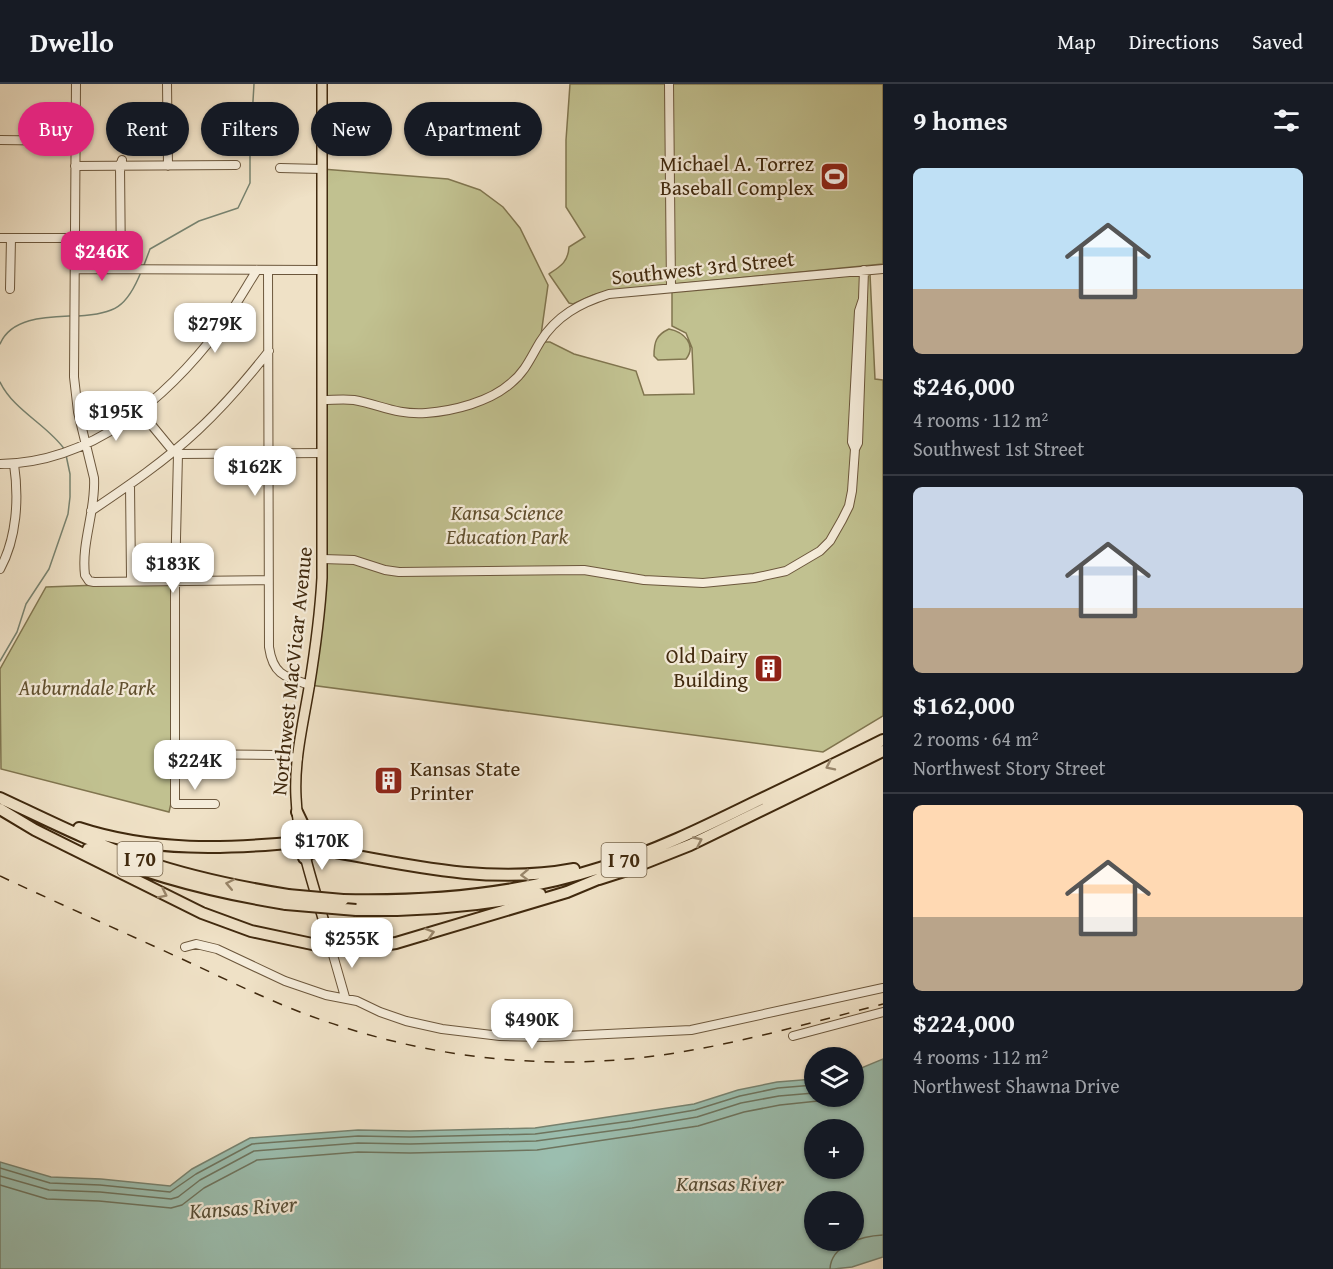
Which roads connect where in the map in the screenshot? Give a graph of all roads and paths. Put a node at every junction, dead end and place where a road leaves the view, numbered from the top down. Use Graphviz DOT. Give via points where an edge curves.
graph roads {
  1 [pos="75,84"];
  2 [pos="167,84"];
  3 [pos="322,84"];
  4 [pos="669,84"];
  5 [pos="75,102"];
  6 [pos="0,140"];
  7 [pos="18,140"];
  8 [pos="75,156"];
  9 [pos="121,163"];
  10 [pos="236,165"];
  11 [pos="75,166"];
  12 [pos="168,166"];
  13 [pos="280,168"];
  14 [pos="322,169"];
  15 [pos="0,238"];
  16 [pos="11,238"];
  17 [pos="75,238"];
  18 [pos="75,269"];
  19 [pos="121,269"];
  20 [pos="883,269"];
  21 [pos="257,270"];
  22 [pos="268,270"];
  23 [pos="322,270"];
  24 [pos="864,270"];
  25 [pos="671,288"];
  26 [pos="10,289"];
  27 [pos="269,351"];
  28 [pos="322,400"];
  29 [pos="140,411"];
  30 [pos="85,444"];
  31 [pos="175,453"];
  32 [pos="268,453"];
  33 [pos="322,453"];
  34 [pos="0,464"];
  35 [pos="14,464"];
  36 [pos="130,485"];
  37 [pos="91,511"];
  38 [pos="323,559"];
  39 [pos="0,569"];
  40 [pos="267,580"];
  41 [pos="134,581"];
  42 [pos="175,581"];
  43 [pos="309,685"];
  44 [pos="883,740"];
  45 [pos="883,752"];
  46 [pos="175,754"];
  47 [pos="297,758"];
  48 [pos="0,798"];
  49 [pos="215,804"];
  50 [pos="0,809"];
  51 [pos="26,810"];
  52 [pos="297,812"];
  53 [pos="301,842"];
  54 [pos="325,850"];
  55 [pos="644,853"];
  56 [pos="304,858"];
  57 [pos="603,877"];
  58 [pos="287,899"];
  59 [pos="185,946"];
  60 [pos="331,948"];
  61 [pos="883,988"];
  62 [pos="345,998"];
  63 [pos="883,1012"];
  64 [pos="793,1036"];
  1 -- 5 [label="street"];
  2 -- 12 [label="street"];
  3 -- 14 [label="main road, Northwest MacVicar Avenue"];
  4 -- 25 [label="street"];
  6 -- 7 [label="street"];
  8 -- 11 [label="street"];
  9 -- 11 [label="street"];
  9 -- 12 [label="street"];
  9 -- 19 [label="street"];
  10 -- 12 [label="street"];
  11 -- 17 [label="street"];
  13 -- 14 [label="street"];
  14 -- 23 [label="main road, Northwest MacVicar Avenue"];
  15 -- 16 [label="street"];
  16 -- 17 [label="street"];
  16 -- 26 [label="street"];
  17 -- 18 [label="street"];
  18 -- 19 [label="street"];
  18 -- 30 [label="street" via="75,396"];
  19 -- 21 [label="street"];
  20 -- 24 [label="street, Southwest 3rd Street"];
  21 -- 22 [label="street"];
  21 -- 29 [label="street" via="200,352"];
  22 -- 23 [label="street"];
  22 -- 27 [label="street"];
  23 -- 28 [label="main road, Northwest MacVicar Avenue"];
  24 -- 25 [label="street, Southwest 3rd Street"];
  24 -- 38 [label="street" via="858,443 849,506 830,541 810,559 776,574 725,581 665,582 584,570 399,572 354,560"];
  25 -- 28 [label="street, Southwest 3rd Street" via="609,294 569,310 539,342 512,383 481,400 427,413 405,413 355,400"];
  27 -- 31 [label="street" via="239,389"];
  27 -- 32 [label="street"];
  28 -- 33 [label="main road, Northwest MacVicar Avenue"];
  29 -- 30 [label="street"];
  29 -- 31 [label="street"];
  30 -- 35 [label="street" via="53,457"];
  30 -- 37 [label="street" via="94,478"];
  31 -- 32 [label="street"];
  31 -- 36 [label="street"];
  31 -- 42 [label="street"];
  32 -- 33 [label="street"];
  32 -- 40 [label="street"];
  33 -- 38 [label="main road, Northwest MacVicar Avenue"];
  34 -- 35 [label="street"];
  35 -- 39 [label="street" via="15,525"];
  36 -- 37 [label="street"];
  36 -- 41 [label="street"];
  37 -- 41 [label="street" via="84,548 87,579"];
  38 -- 43 [label="main road, Northwest MacVicar Avenue" via="318,634"];
  40 -- 42 [label="street"];
  40 -- 43 [label="street" via="268,647 273,664 283,676"];
  41 -- 42 [label="street"];
  42 -- 46 [label="street"];
  43 -- 47 [label="main road, Northwest MacVicar Avenue"];
  44 -- 55 [label="highway, I 70, one-way"];
  57 -- 45 [label="highway, I 70, one-way" via="690,844"];
  46 -- 47 [label="street"];
  46 -- 49 [label="street" via="175,804"];
  47 -- 52 [label="main road, Northwest MacVicar Avenue"];
  48 -- 51 [label="highway, I 70"];
  50 -- 58 [label="highway, I 70" via="142,870 208,889"];
  50 -- 60 [label="highway, one-way" via="202,913 251,931"];
  51 -- 53 [label="highway" via="107,836 157,845 203,848"];
  58 -- 51 [label="highway, I 70, one-way" via="144,861"];
  52 -- 53 [label="main road, Northwest MacVicar Avenue"];
  52 -- 54 [label="highway" via="310,839"];
  53 -- 56 [label="main road, Northwest MacVicar Avenue"];
  55 -- 54 [label="highway, one-way" via="555,872 502,876 449,872"];
  54 -- 56 [label="highway" via="313,851"];
  55 -- 58 [label="highway, I 70, bridge" via="566,878 498,892 428,899"];
  56 -- 60 [label="main road, Northwest MacVicar Avenue"];
  57 -- 58 [label="highway, I 70, bridge" via="546,893 428,909 356,910"];
  60 -- 57 [label="highway, one-way" via="349,950 396,943 567,892"];
  59 -- 62 [label="street" via="196,944 217,949 285,981"];
  60 -- 62 [label="street, Northwest MacVicar Avenue"];
  61 -- 62 [label="street" via="691,1030 545,1037 430,1027"];
  63 -- 64 [label="street"];
}
